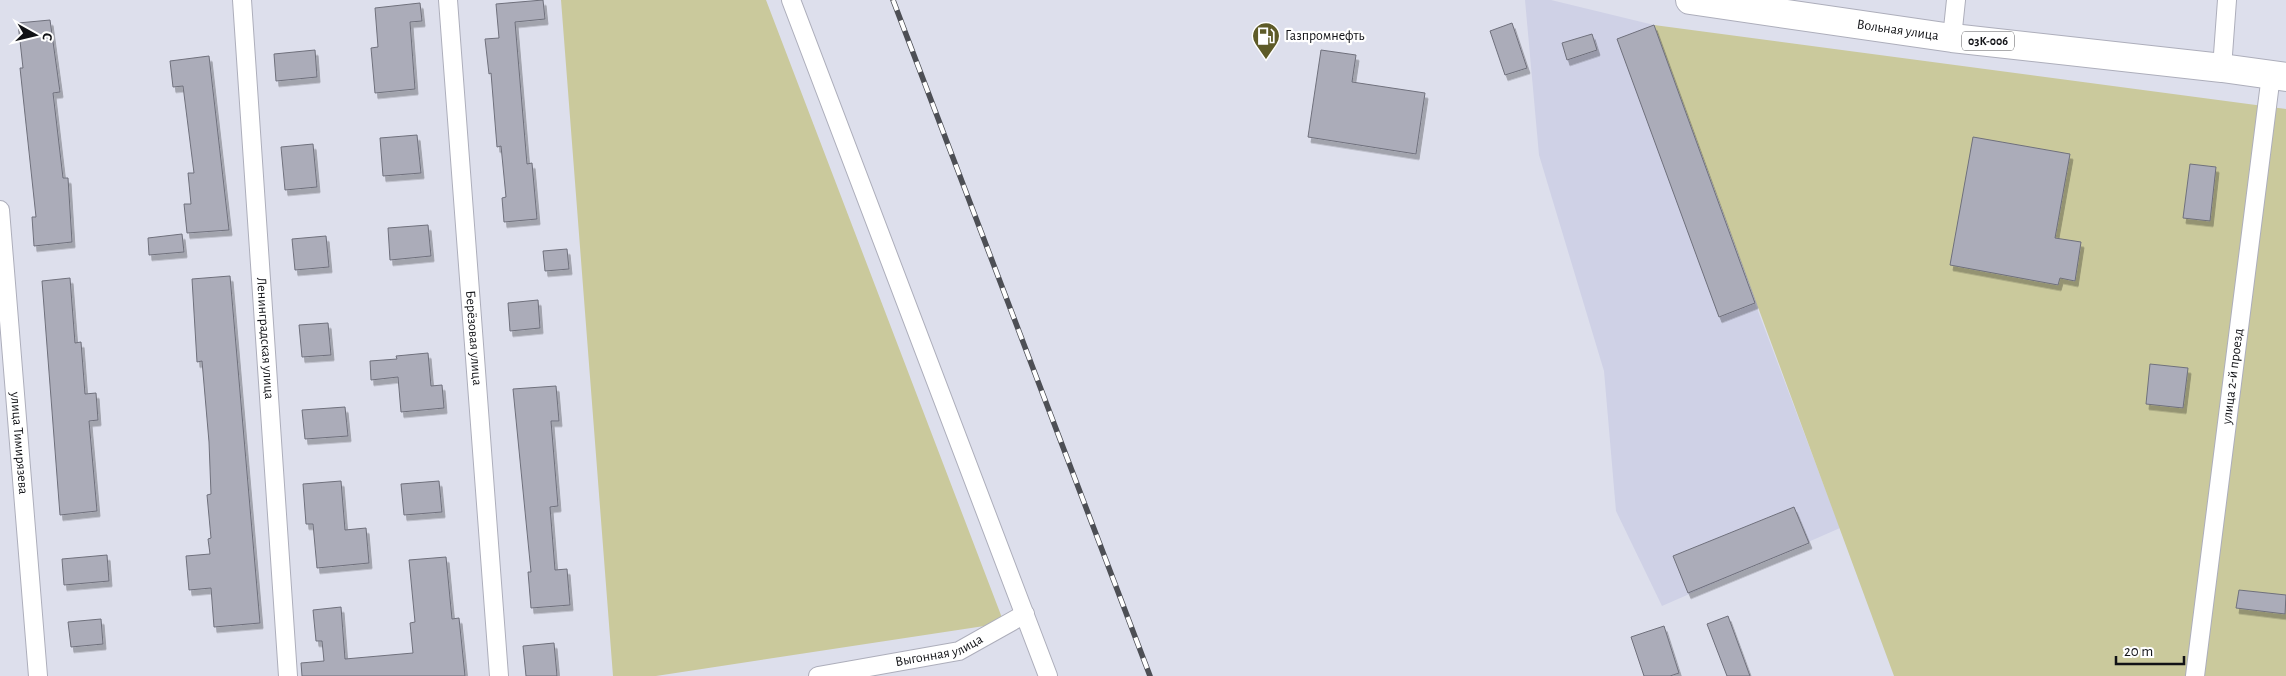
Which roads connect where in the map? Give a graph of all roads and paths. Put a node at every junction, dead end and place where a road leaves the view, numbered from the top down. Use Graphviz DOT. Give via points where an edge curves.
graph roads {
  1 [pos="242,0"];
  2 [pos="448,0"];
  3 [pos="791,0"];
  4 [pos="1699,0"];
  5 [pos="1956,0"];
  6 [pos="2227,0"];
  7 [pos="1952,38"];
  8 [pos="2222,68"];
  9 [pos="2278,76"];
  10 [pos="0,210"];
  11 [pos="1025,614"];
  12 [pos="38,676"];
  13 [pos="288,676"];
  14 [pos="499,676"];
  15 [pos="818,676"];
  16 [pos="1048,676"];
  17 [pos="2195,676"];
  1 -- 13 [label="street, Ленинградская улица"];
  2 -- 14 [label="street, Берёзовая улица"];
  3 -- 11 [label="street"];
  4 -- 7 [label="main road, Вольная улица / 03К-006"];
  5 -- 7 [label="street"];
  6 -- 8 [label="street"];
  7 -- 8 [label="main road, Вольная улица / 03К-006"];
  8 -- 9 [label="main road, Вольная улица / 03К-006"];
  9 -- 17 [label="street, улица 2-й проезд"];
  10 -- 12 [label="street, улица Тимирязева"];
  11 -- 15 [label="street, Выгонная улица" via="959,651"];
  11 -- 16 [label="street"];
}
